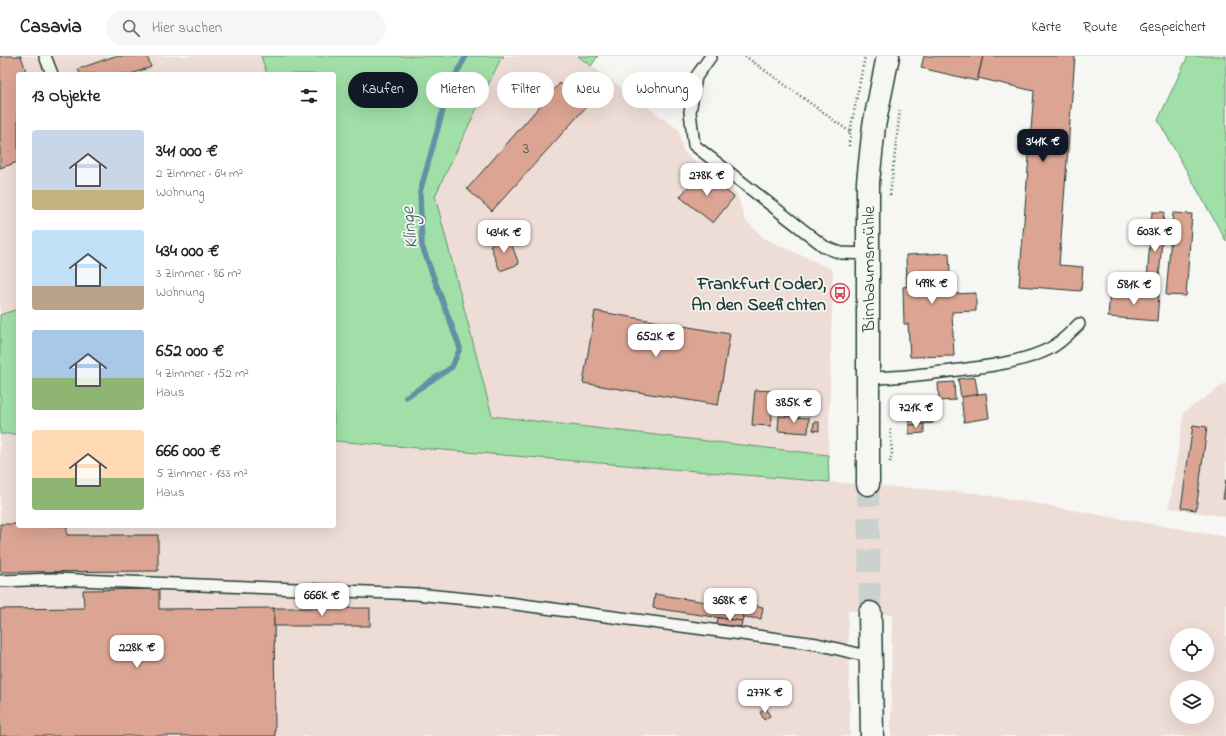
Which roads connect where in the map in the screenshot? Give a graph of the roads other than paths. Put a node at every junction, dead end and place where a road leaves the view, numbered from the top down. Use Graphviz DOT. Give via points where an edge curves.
graph roads {
  1 [pos="45,56"];
  2 [pos="711,56"];
  3 [pos="888,56"];
  4 [pos="51,72"];
  5 [pos="868,254"];
  6 [pos="1079,324"];
  7 [pos="869,378"];
  8 [pos="868,484"];
  9 [pos="0,582"];
  10 [pos="870,613"];
  11 [pos="871,657"];
  12 [pos="872,736"];
  1 -- 4 [label="lane"];
  2 -- 5 [label="lane" via="696,77 690,112 694,145 825,247 841,253"];
  3 -- 5 [label="main road, Birnbaumsmühle" via="874,126 868,182"];
  5 -- 7 [label="main road, Birnbaumsmühle"];
  6 -- 7 [label="lane" via="1050,349 1026,358 970,368"];
  7 -- 8 [label="main road, Birnbaumsmühle"];
  9 -- 11 [label="lane" via="54,579 416,594 508,603 817,644"];
  10 -- 11 [label="main road"];
  11 -- 12 [label="main road"];
}
